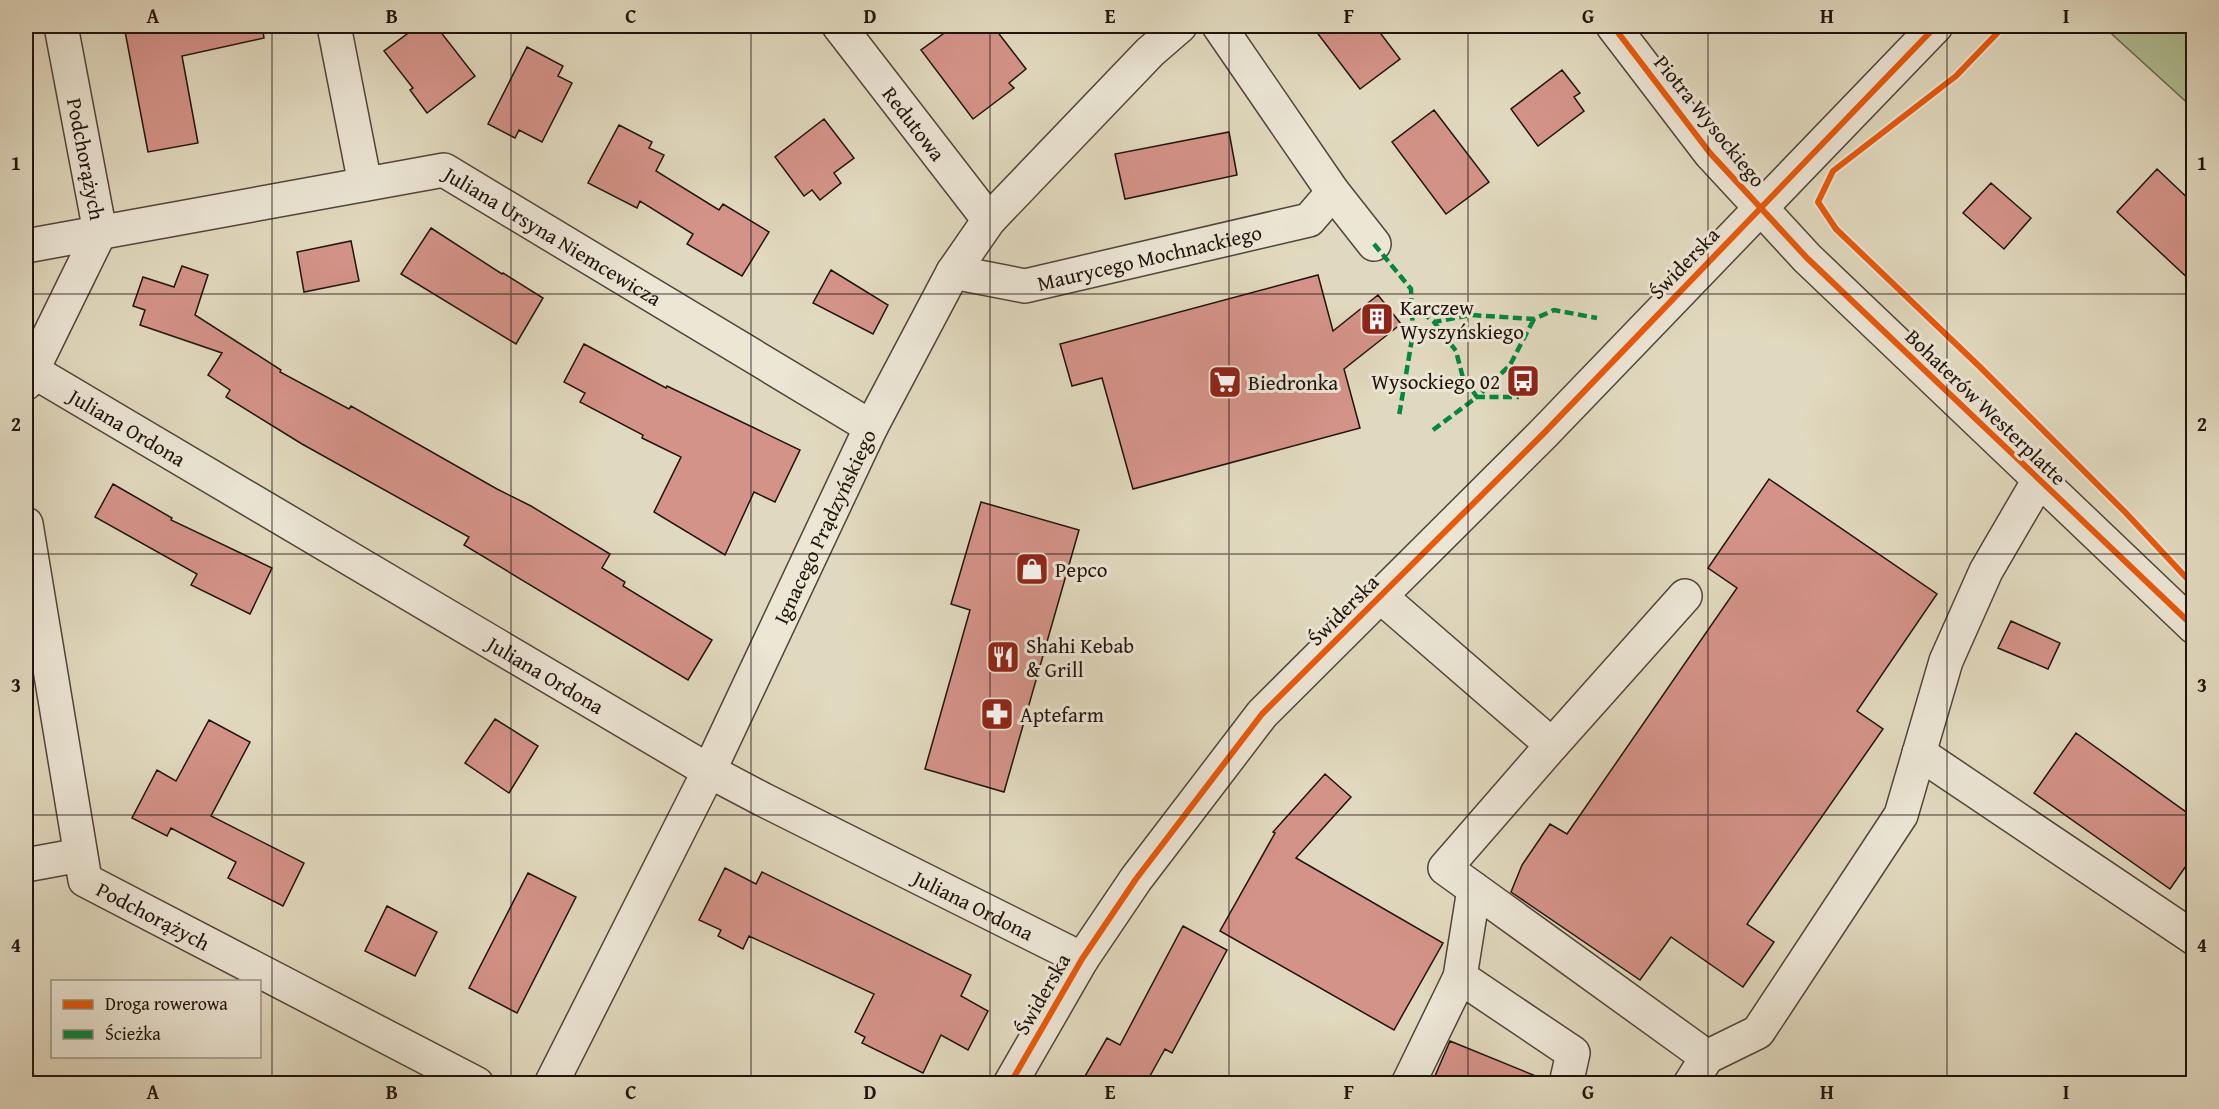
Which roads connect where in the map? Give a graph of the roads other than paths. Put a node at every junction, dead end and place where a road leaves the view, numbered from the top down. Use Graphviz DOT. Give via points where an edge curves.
graph roads {
  1 [pos="61,26"];
  2 [pos="334,26"];
  3 [pos="839,26"];
  4 [pos="1180,26"];
  5 [pos="1219,26"];
  6 [pos="1613,26"];
  7 [pos="1936,26"];
  8 [pos="365,184"];
  9 [pos="1333,192"];
  10 [pos="1760,208"];
  11 [pos="989,220"];
  12 [pos="100,232"];
  13 [pos="1374,244"];
  14 [pos="26,246"];
  15 [pos="953,272"];
  16 [pos="28,374"];
  17 [pos="871,427"];
  18 [pos="2038,480"];
  19 [pos="26,524"];
  20 [pos="1380,596"];
  21 [pos="1685,596"];
  22 [pos="2193,627"];
  23 [pos="1552,745"];
  24 [pos="1919,753"];
  25 [pos="709,771"];
  26 [pos="81,855"];
  27 [pos="26,866"];
  28 [pos="1474,889"];
  29 [pos="2193,938"];
  30 [pos="1082,959"];
  31 [pos="1460,977"];
  32 [pos="1699,1070"];
  33 [pos="477,1083"];
  34 [pos="551,1083"];
  35 [pos="1010,1083"];
  36 [pos="1408,1083"];
  37 [pos="1566,1083"];
  1 -- 12 [label="street, Podchorążych"];
  2 -- 8 [label="street"];
  3 -- 11 [label="street, Redutowa"];
  4 -- 11 [label="street, Ignacego Prądzyńskiego" via="1150,52"];
  5 -- 9 [label="street"];
  6 -- 10 [label="street, Piotra Wysockiego" via="1710,153"];
  7 -- 10 [label="street, Świderska"];
  8 -- 12 [label="street, Juliana Ursyna Niemcewicza"];
  8 -- 17 [label="street, Juliana Ursyna Niemcewicza" via="444,170"];
  9 -- 13 [label="street"];
  9 -- 15 [label="street, Maurycego Mochnackiego" via="1309,220 1026,286"];
  10 -- 18 [label="street, Bohaterów Westerplatte"];
  10 -- 20 [label="street, Świderska" via="1544,433"];
  11 -- 15 [label="street, Ignacego Prądzyńskiego"];
  12 -- 14 [label="street, Juliana Ursyna Niemcewicza"];
  12 -- 16 [label="street, Podchorążych"];
  15 -- 17 [label="street, Ignacego Prądzyńskiego"];
  16 -- 25 [label="street, Juliana Ordona"];
  17 -- 25 [label="street, Ignacego Prądzyńskiego"];
  18 -- 22 [label="street, Bohaterów Westerplatte"];
  18 -- 24 [label="street" via="1986,572 1946,661"];
  19 -- 26 [label="street, Podchorążych"];
  20 -- 23 [label="street"];
  20 -- 30 [label="street, Świderska" via="1262,714 1136,879"];
  21 -- 23 [label="street"];
  23 -- 28 [label="street" via="1445,868"];
  24 -- 29 [label="street"];
  24 -- 32 [label="street" via="1901,815 1758,1032"];
  25 -- 30 [label="street, Juliana Ordona"];
  25 -- 34 [label="street, Ignacego Prądzyńskiego"];
  26 -- 27 [label="street"];
  26 -- 33 [label="street, Podchorążych" via="85,880"];
  28 -- 31 [label="street"];
  28 -- 32 [label="street"];
  30 -- 35 [label="street, Świderska"];
  31 -- 36 [label="street"];
  31 -- 37 [label="street" via="1574,1053"];
}
